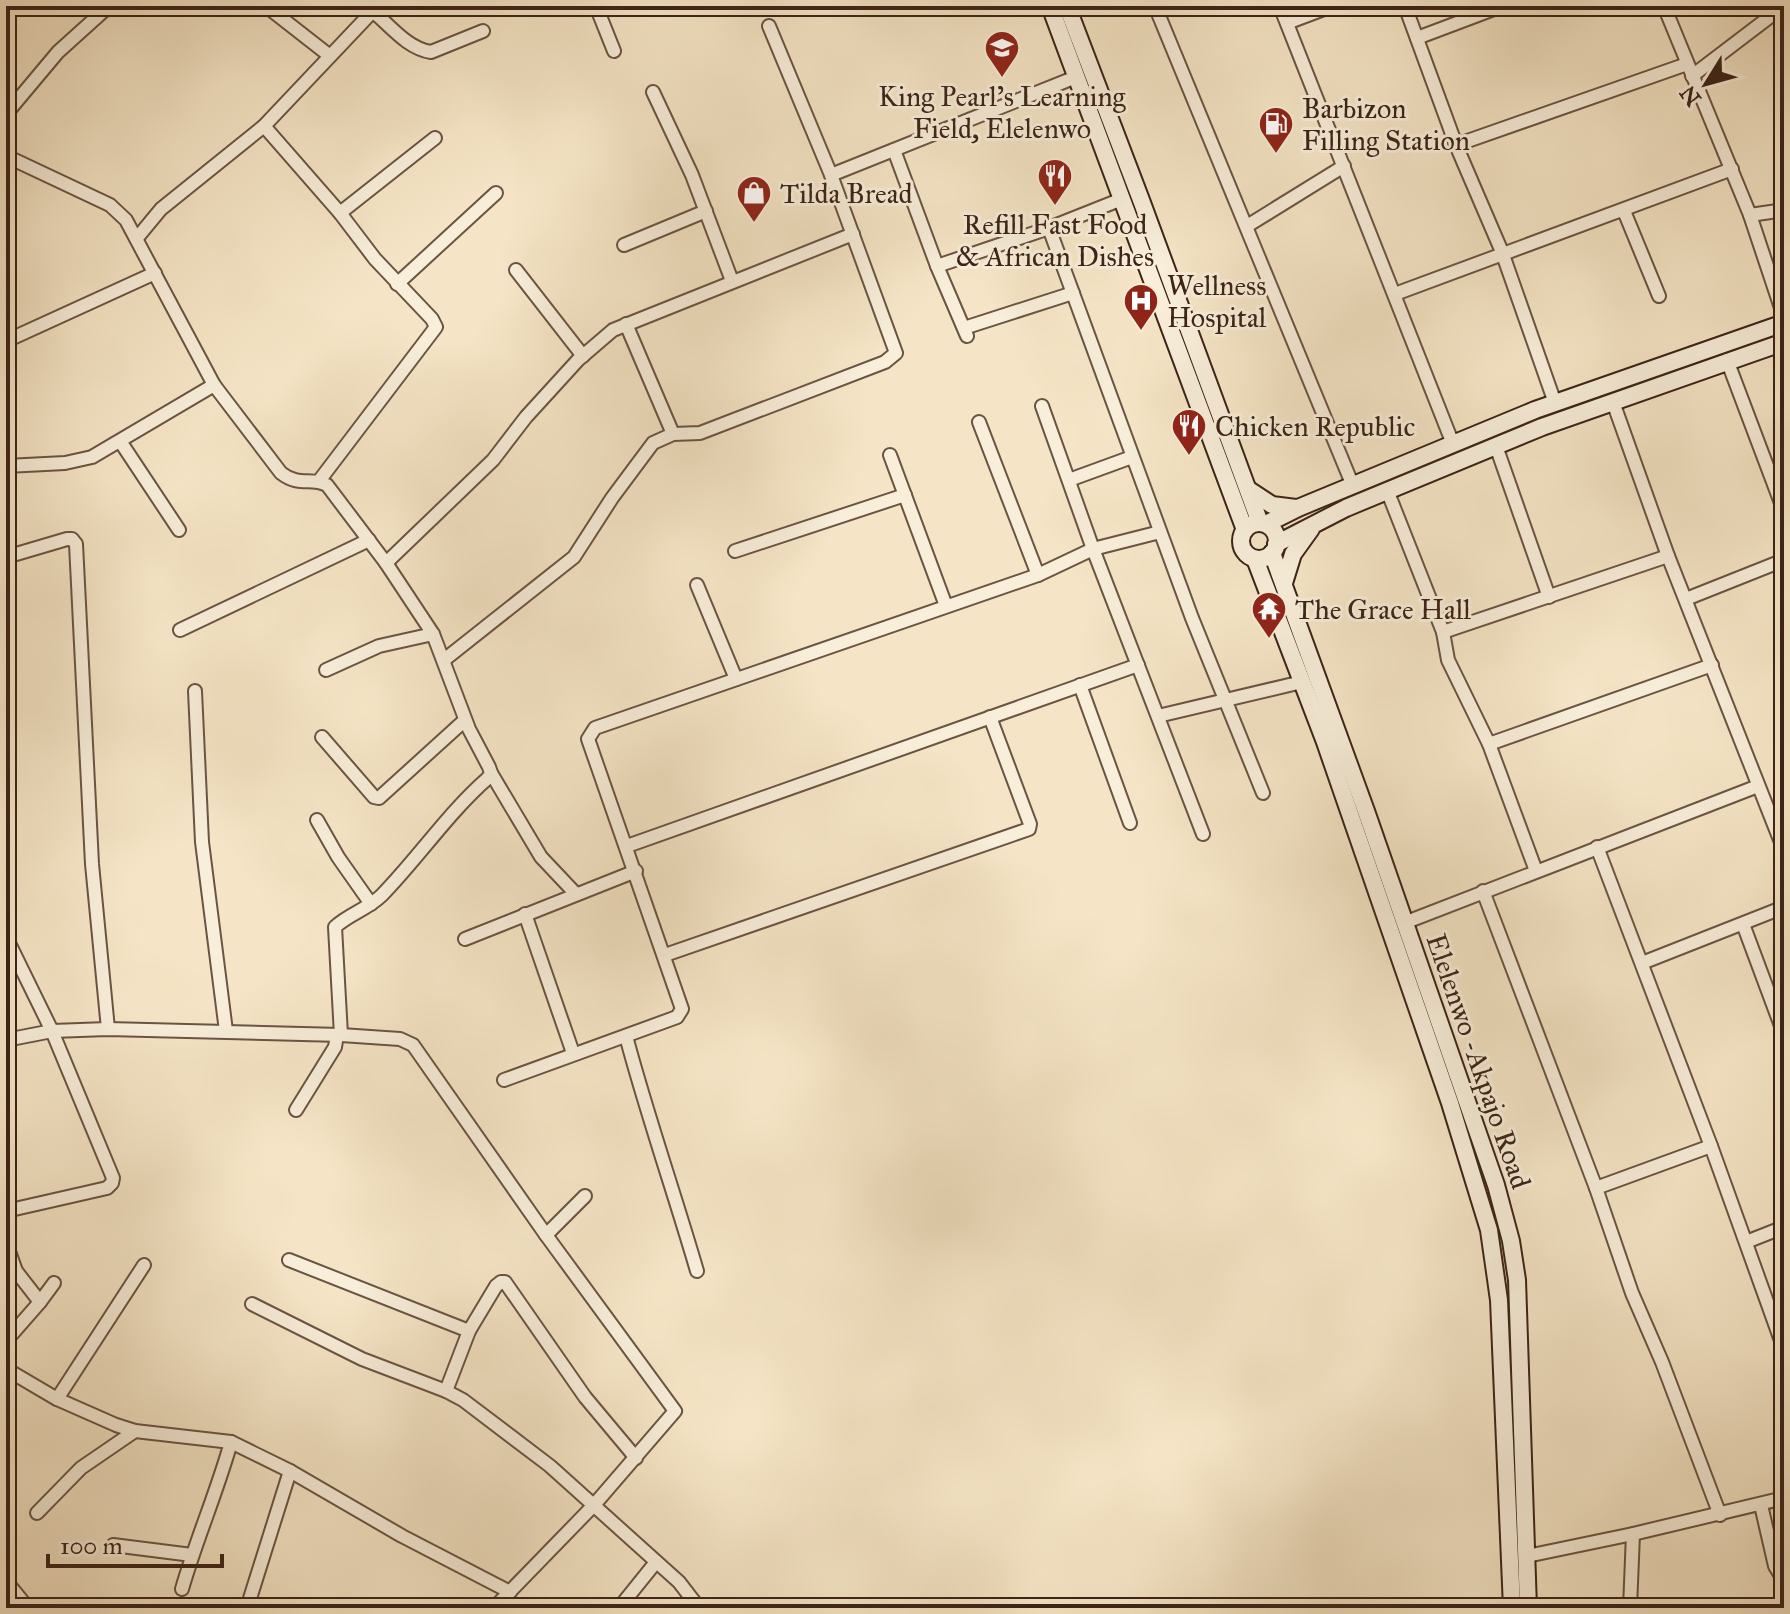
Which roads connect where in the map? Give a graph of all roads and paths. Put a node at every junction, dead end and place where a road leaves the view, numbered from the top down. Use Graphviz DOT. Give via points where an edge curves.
graph roads {
  1 [pos="10,6"];
  2 [pos="109,6"];
  3 [pos="266,6"];
  4 [pos="596,6"];
  5 [pos="1050,6"];
  6 [pos="1067,6"];
  7 [pos="1155,6"];
  8 [pos="1280,6"];
  9 [pos="1332,6"];
  10 [pos="1405,6"];
  11 [pos="1502,6"];
  12 [pos="1664,6"];
  13 [pos="1784,6"];
  14 [pos="6,12"];
  15 [pos="1287,23"];
  16 [pos="769,26"];
  17 [pos="483,31"];
  18 [pos="1417,38"];
  19 [pos="614,51"];
  20 [pos="330,56"];
  21 [pos="1689,70"];
  22 [pos="1076,77"];
  23 [pos="653,92"];
  24 [pos="6,114"];
  25 [pos="264,126"];
  26 [pos="435,138"];
  27 [pos="1456,145"];
  28 [pos="894,150"];
  29 [pos="6,156"];
  30 [pos="1344,166"];
  31 [pos="1732,169"];
  32 [pos="831,175"];
  33 [pos="496,193"];
  34 [pos="1122,199"];
  35 [pos="1784,210"];
  36 [pos="706,211"];
  37 [pos="1624,211"];
  38 [pos="340,213"];
  39 [pos="1750,215"];
  40 [pos="1247,226"];
  41 [pos="1049,228"];
  42 [pos="853,234"];
  43 [pos="137,238"];
  44 [pos="624,245"];
  45 [pos="1502,252"];
  46 [pos="937,266"];
  47 [pos="516,270"];
  48 [pos="155,273"];
  49 [pos="732,281"];
  50 [pos="397,284"];
  51 [pos="1073,293"];
  52 [pos="1395,294"];
  53 [pos="1659,296"];
  54 [pos="1784,320"];
  55 [pos="626,324"];
  56 [pos="6,341"];
  57 [pos="1784,342"];
  58 [pos="583,356"];
  59 [pos="1727,360"];
  60 [pos="214,385"];
  61 [pos="1613,402"];
  62 [pos="1555,403"];
  63 [pos="1042,406"];
  64 [pos="979,422"];
  65 [pos="673,434"];
  66 [pos="120,441"];
  67 [pos="1453,444"];
  68 [pos="1496,446"];
  69 [pos="890,455"];
  70 [pos="1132,457"];
  71 [pos="6,466"];
  72 [pos="1069,480"];
  73 [pos="319,481"];
  74 [pos="1353,486"];
  75 [pos="1249,490"];
  76 [pos="1387,490"];
  77 [pos="905,495"];
  78 [pos="1298,508"];
  79 [pos="1784,511"];
  80 [pos="1314,525"];
  81 [pos="1257,526"];
  82 [pos="179,530"];
  83 [pos="1160,532"];
  84 [pos="369,540"];
  85 [pos="1274,548"];
  86 [pos="1093,549"];
  87 [pos="735,551"];
  88 [pos="1668,556"];
  89 [pos="6,557"];
  90 [pos="1255,559"];
  91 [pos="1784,560"];
  92 [pos="386,563"];
  93 [pos="1038,575"];
  94 [pos="1284,583"];
  95 [pos="697,585"];
  96 [pos="1549,597"];
  97 [pos="1686,599"];
  98 [pos="946,606"];
  99 [pos="180,630"];
  100 [pos="1443,632"];
  101 [pos="433,634"];
  102 [pos="444,660"];
  103 [pos="1138,665"];
  104 [pos="1712,665"];
  105 [pos="326,670"];
  106 [pos="736,679"];
  107 [pos="1302,682"];
  108 [pos="1080,685"];
  109 [pos="195,691"];
  110 [pos="1225,700"];
  111 [pos="1158,716"];
  112 [pos="990,717"];
  113 [pos="465,720"];
  114 [pos="322,737"];
  115 [pos="1489,744"];
  116 [pos="491,773"];
  117 [pos="1758,786"];
  118 [pos="1263,793"];
  119 [pos="317,820"];
  120 [pos="1130,823"];
  121 [pos="1203,834"];
  122 [pos="627,846"];
  123 [pos="1597,847"];
  124 [pos="1784,850"];
  125 [pos="636,871"];
  126 [pos="1536,871"];
  127 [pos="1483,891"];
  128 [pos="575,893"];
  129 [pos="371,904"];
  130 [pos="1784,907"];
  131 [pos="525,914"];
  132 [pos="1404,923"];
  133 [pos="1743,924"];
  134 [pos="6,937"];
  135 [pos="465,939"];
  136 [pos="665,955"];
  137 [pos="1642,963"];
  138 [pos="108,1029"];
  139 [pos="52,1031"];
  140 [pos="226,1031"];
  141 [pos="1784,1034"];
  142 [pos="339,1035"];
  143 [pos="626,1036"];
  144 [pos="6,1040"];
  145 [pos="573,1053"];
  146 [pos="504,1080"];
  147 [pos="296,1110"];
  148 [pos="1711,1146"];
  149 [pos="1596,1188"];
  150 [pos="585,1196"];
  151 [pos="6,1211"];
  152 [pos="1784,1227"];
  153 [pos="546,1235"];
  154 [pos="1746,1242"];
  155 [pos="6,1243"];
  156 [pos="289,1260"];
  157 [pos="144,1265"];
  158 [pos="697,1271"];
  159 [pos="54,1283"];
  160 [pos="40,1302"];
  161 [pos="252,1304"];
  162 [pos="469,1331"];
  163 [pos="12,1334"];
  164 [pos="1784,1349"];
  165 [pos="6,1369"];
  166 [pos="446,1391"];
  167 [pos="57,1399"];
  168 [pos="135,1431"];
  169 [pos="231,1442"];
  170 [pos="636,1458"];
  171 [pos="290,1471"];
  172 [pos="1784,1498"];
  173 [pos="594,1505"];
  174 [pos="1761,1505"];
  175 [pos="37,1513"];
  176 [pos="1720,1515"];
  177 [pos="1633,1534"];
  178 [pos="113,1545"];
  179 [pos="192,1555"];
  180 [pos="1527,1556"];
  181 [pos="656,1562"];
  182 [pos="6,1581"];
  183 [pos="1784,1581"];
  184 [pos="182,1589"];
  185 [pos="510,1592"];
  186 [pos="498,1606"];
  187 [pos="28,1608"];
  188 [pos="247,1608"];
  189 [pos="619,1608"];
  190 [pos="699,1608"];
  191 [pos="1512,1608"];
  192 [pos="1528,1608"];
  193 [pos="1630,1608"];
  1 -- 14 [label="street"];
  2 -- 24 [label="street" via="58,52"];
  3 -- 20 [label="street"];
  4 -- 19 [label="street"];
  5 -- 22 [label="main road"];
  6 -- 75 [label="main road"];
  7 -- 40 [label="street"];
  8 -- 15 [label="street"];
  9 -- 15 [label="street"];
  10 -- 18 [label="street"];
  11 -- 18 [label="street"];
  12 -- 21 [label="street"];
  13 -- 21 [label="street"];
  15 -- 30 [label="street"];
  16 -- 32 [label="street"];
  17 -- 20 [label="street" via="431,52 414,47 371,13"];
  18 -- 27 [label="street"];
  20 -- 25 [label="street"];
  21 -- 27 [label="street"];
  21 -- 31 [label="street"];
  22 -- 28 [label="street"];
  22 -- 34 [label="main road"];
  23 -- 36 [label="street"];
  25 -- 38 [label="street"];
  25 -- 43 [label="street" via="161,209"];
  26 -- 38 [label="street"];
  27 -- 45 [label="street"];
  28 -- 32 [label="street"];
  28 -- 46 [label="street"];
  29 -- 43 [label="street" via="117,210"];
  30 -- 40 [label="street"];
  30 -- 52 [label="street"];
  31 -- 37 [label="street"];
  31 -- 39 [label="street"];
  32 -- 42 [label="street"];
  33 -- 50 [label="street"];
  34 -- 41 [label="street"];
  34 -- 81 [label="main road"];
  35 -- 39 [label="street"];
  36 -- 44 [label="street"];
  36 -- 49 [label="street"];
  37 -- 45 [label="street"];
  37 -- 53 [label="street"];
  38 -- 50 [label="street"];
  39 -- 54 [label="street"];
  40 -- 74 [label="street"];
  41 -- 46 [label="street"];
  41 -- 51 [label="street"];
  42 -- 49 [label="street"];
  42 -- 65 [label="street" via="896,353 885,362 700,433"];
  43 -- 48 [label="street"];
  45 -- 52 [label="street"];
  45 -- 62 [label="street"];
  46 -- 51 [label="street" via="966,332"];
  47 -- 58 [label="street"];
  48 -- 56 [label="street"];
  48 -- 60 [label="street"];
  49 -- 55 [label="street"];
  50 -- 73 [label="street" via="432,319 435,331"];
  51 -- 70 [label="street"];
  52 -- 67 [label="street"];
  54 -- 62 [label="main road"];
  55 -- 58 [label="street"];
  55 -- 65 [label="street"];
  57 -- 59 [label="main road"];
  58 -- 92 [label="street" via="493,460"];
  59 -- 61 [label="main road"];
  59 -- 79 [label="street"];
  60 -- 66 [label="street"];
  60 -- 73 [label="street" via="281,473 297,482"];
  61 -- 68 [label="main road"];
  61 -- 88 [label="street"];
  62 -- 67 [label="main road"];
  63 -- 72 [label="street"];
  64 -- 93 [label="street"];
  65 -- 102 [label="street" via="657,440 640,458 570,561"];
  66 -- 71 [label="street" via="79,461"];
  66 -- 82 [label="street"];
  67 -- 74 [label="main road"];
  68 -- 76 [label="main road"];
  68 -- 96 [label="street"];
  69 -- 77 [label="street"];
  70 -- 72 [label="street"];
  70 -- 83 [label="street"];
  72 -- 86 [label="street"];
  73 -- 84 [label="street"];
  74 -- 78 [label="main road"];
  75 -- 78 [label="main road" via="1272,505"];
  75 -- 81 [label="main road"];
  76 -- 80 [label="main road"];
  76 -- 100 [label="street"];
  77 -- 87 [label="street"];
  77 -- 98 [label="street"];
  78 -- 81 [label="main road"];
  80 -- 85 [label="main road"];
  80 -- 94 [label="main road" via="1297,546"];
  81 -- 85 [label="main road" via="1275,533"];
  81 -- 90 [label="main road" via="1242,547"];
  83 -- 86 [label="street"];
  83 -- 110 [label="street"];
  84 -- 92 [label="street"];
  84 -- 99 [label="street"];
  85 -- 90 [label="main road"];
  85 -- 94 [label="main road, Elelenwo -Akpajo Road"];
  86 -- 93 [label="street"];
  86 -- 103 [label="street"];
  88 -- 96 [label="street"];
  88 -- 97 [label="street"];
  89 -- 138 [label="street" via="67,539 76,544 92,864"];
  90 -- 107 [label="main road, Elelenwo -Akpajo Road"];
  91 -- 97 [label="street"];
  92 -- 101 [label="street"];
  93 -- 98 [label="street"];
  94 -- 132 [label="main road, Elelenwo -Akpajo Road"];
  95 -- 106 [label="street"];
  96 -- 100 [label="street"];
  97 -- 104 [label="street"];
  98 -- 106 [label="street"];
  100 -- 115 [label="street" via="1448,660"];
  101 -- 102 [label="street"];
  101 -- 105 [label="street" via="379,646"];
  102 -- 113 [label="street"];
  103 -- 108 [label="street"];
  103 -- 111 [label="street"];
  104 -- 115 [label="street"];
  104 -- 117 [label="street"];
  106 -- 122 [label="street" via="589,734"];
  107 -- 110 [label="street"];
  107 -- 191 [label="main road, Elelenwo -Akpajo Road" via="1450,1103 1489,1230 1499,1300"];
  108 -- 112 [label="street"];
  108 -- 120 [label="street"];
  109 -- 140 [label="street" via="202,842"];
  110 -- 111 [label="street"];
  110 -- 118 [label="street"];
  111 -- 121 [label="street"];
  112 -- 122 [label="street"];
  112 -- 136 [label="street" via="1029,829"];
  113 -- 114 [label="street" via="379,798"];
  113 -- 116 [label="street"];
  115 -- 126 [label="street"];
  116 -- 128 [label="street" via="535,847"];
  116 -- 129 [label="street"];
  117 -- 123 [label="street"];
  117 -- 124 [label="street"];
  119 -- 129 [label="street"];
  122 -- 125 [label="street"];
  123 -- 126 [label="street"];
  123 -- 137 [label="street"];
  125 -- 128 [label="street"];
  125 -- 136 [label="street"];
  126 -- 127 [label="street"];
  127 -- 132 [label="street"];
  127 -- 149 [label="street"];
  128 -- 131 [label="street"];
  129 -- 142 [label="street" via="335,927"];
  130 -- 133 [label="street"];
  131 -- 135 [label="street"];
  131 -- 145 [label="street"];
  132 -- 180 [label="main road, Elelenwo -Akpajo Road" via="1511,1241 1517,1280"];
  133 -- 137 [label="street"];
  133 -- 141 [label="street"];
  134 -- 139 [label="street"];
  136 -- 143 [label="street" via="681,1001 680,1014"];
  137 -- 148 [label="street"];
  138 -- 139 [label="street"];
  138 -- 140 [label="street"];
  139 -- 144 [label="street"];
  139 -- 151 [label="street" via="112,1183"];
  140 -- 142 [label="street"];
  142 -- 147 [label="street"];
  142 -- 153 [label="street" via="400,1039 413,1045"];
  143 -- 145 [label="street"];
  143 -- 158 [label="street"];
  145 -- 146 [label="street"];
  148 -- 149 [label="street"];
  148 -- 154 [label="street"];
  149 -- 176 [label="street"];
  150 -- 153 [label="street"];
  152 -- 154 [label="street"];
  153 -- 170 [label="street" via="675,1411"];
  154 -- 164 [label="street"];
  155 -- 160 [label="street" via="16,1271"];
  156 -- 162 [label="street"];
  157 -- 167 [label="street"];
  159 -- 160 [label="street"];
  160 -- 163 [label="street"];
  161 -- 166 [label="street" via="362,1359"];
  162 -- 166 [label="street"];
  162 -- 170 [label="street" via="496,1286 505,1282 585,1397"];
  165 -- 167 [label="street"];
  166 -- 173 [label="street" via="550,1466"];
  167 -- 168 [label="street"];
  168 -- 169 [label="street"];
  168 -- 175 [label="street" via="81,1468"];
  169 -- 171 [label="street"];
  169 -- 179 [label="street"];
  170 -- 173 [label="street"];
  171 -- 185 [label="street"];
  171 -- 188 [label="street"];
  172 -- 174 [label="street"];
  173 -- 181 [label="street"];
  173 -- 185 [label="street"];
  174 -- 176 [label="street"];
  174 -- 183 [label="street" via="1775,1566"];
  176 -- 177 [label="street"];
  177 -- 180 [label="street"];
  177 -- 193 [label="street"];
  178 -- 179 [label="street"];
  179 -- 184 [label="street"];
  180 -- 192 [label="main road, Elelenwo -Akpajo Road"];
  181 -- 189 [label="street"];
  181 -- 190 [label="street"];
  182 -- 187 [label="street"];
  185 -- 186 [label="street"];
}
